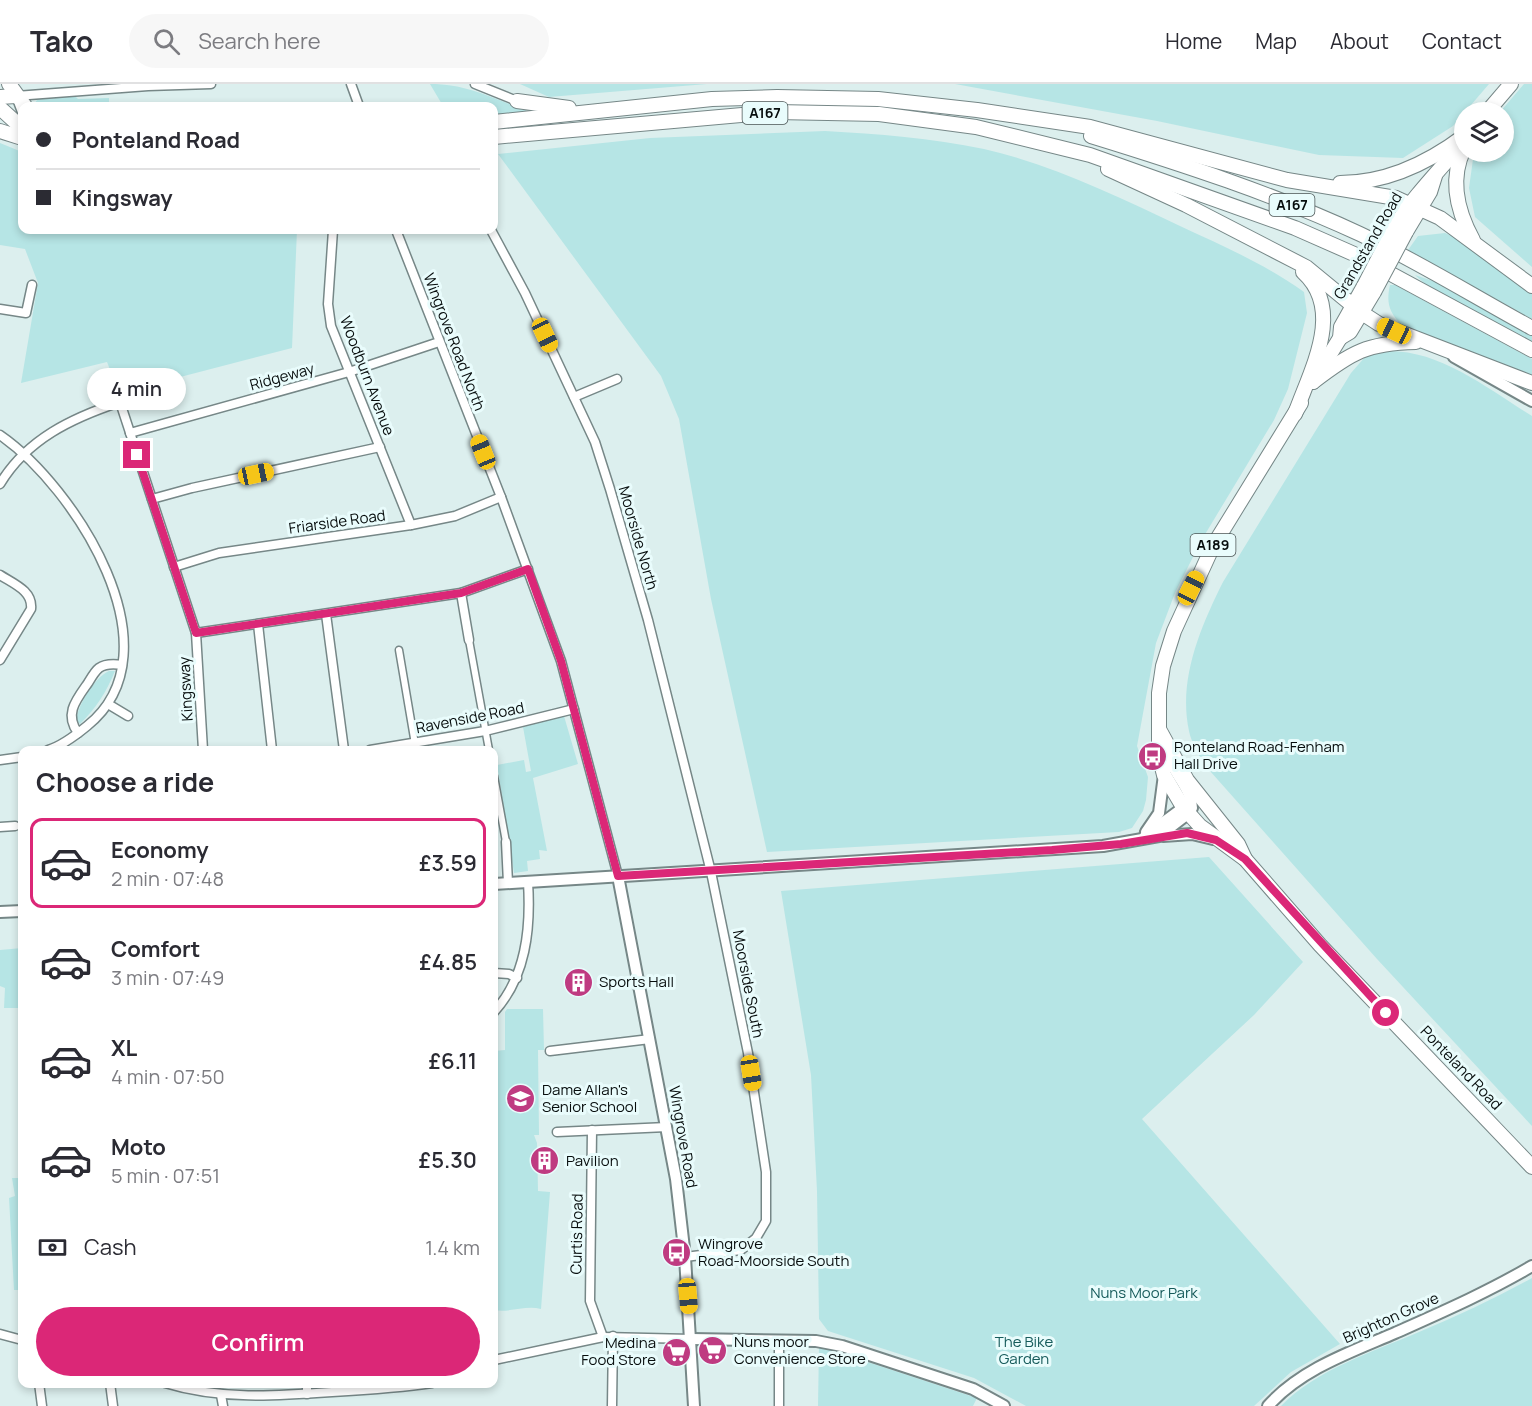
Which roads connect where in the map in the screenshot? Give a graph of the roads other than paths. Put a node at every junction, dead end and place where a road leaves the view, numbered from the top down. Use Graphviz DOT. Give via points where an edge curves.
graph roads {
  1 [pos="211,84"];
  2 [pos="351,84"];
  3 [pos="475,84"];
  4 [pos="1511,84"];
  5 [pos="179,85"];
  6 [pos="148,86"];
  7 [pos="17,96"];
  8 [pos="0,98"];
  9 [pos="516,101"];
  10 [pos="358,102"];
  11 [pos="1496,102"];
  12 [pos="0,108"];
  13 [pos="592,111"];
  14 [pos="1037,120"];
  15 [pos="498,122"];
  16 [pos="18,124"];
  17 [pos="0,131"];
  18 [pos="18,137"];
  19 [pos="498,137"];
  20 [pos="1035,139"];
  21 [pos="1454,144"];
  22 [pos="1454,151"];
  23 [pos="1460,162"];
  24 [pos="1287,180"];
  25 [pos="1415,206"];
  26 [pos="333,234"];
  27 [pos="398,234"];
  28 [pos="493,234"];
  29 [pos="1474,241"];
  30 [pos="1283,254"];
  31 [pos="32,285"];
  32 [pos="1532,286"];
  33 [pos="0,309"];
  34 [pos="1357,310"];
  35 [pos="1532,328"];
  36 [pos="439,342"];
  37 [pos="1421,342"];
  38 [pos="1442,349"];
  39 [pos="1532,350"];
  40 [pos="349,372"];
  41 [pos="617,379"];
  42 [pos="1313,382"];
  43 [pos="1532,383"];
  44 [pos="115,387"];
  45 [pos="574,397"];
  46 [pos="1532,401"];
  47 [pos="120,402"];
  48 [pos="1295,414"];
  49 [pos="130,432"];
  50 [pos="0,435"];
  51 [pos="380,447"];
  52 [pos="23,455"];
  53 [pos="0,484"];
  54 [pos="501,497"];
  55 [pos="152,499"];
  56 [pos="411,525"];
  57 [pos="174,567"];
  58 [pos="528,569"];
  59 [pos="0,575"];
  60 [pos="461,593"];
  61 [pos="326,614"];
  62 [pos="258,624"];
  63 [pos="196,633"];
  64 [pos="469,640"];
  65 [pos="399,650"];
  66 [pos="0,660"];
  67 [pos="122,665"];
  68 [pos="108,704"];
  69 [pos="573,709"];
  70 [pos="128,716"];
  71 [pos="485,731"];
  72 [pos="78,733"];
  73 [pos="1162,734"];
  74 [pos="55,746"];
  75 [pos="204,746"];
  76 [pos="272,746"];
  77 [pos="343,746"];
  78 [pos="415,746"];
  79 [pos="488,746"];
  80 [pos="18,758"];
  81 [pos="0,760"];
  82 [pos="1164,775"];
  83 [pos="498,798"];
  84 [pos="1192,807"];
  85 [pos="15,826"];
  86 [pos="0,827"];
  87 [pos="1159,837"];
  88 [pos="1140,839"];
  89 [pos="1216,840"];
  90 [pos="506,842"];
  91 [pos="1245,859"];
  92 [pos="711,872"];
  93 [pos="618,876"];
  94 [pos="528,882"];
  95 [pos="508,883"];
  96 [pos="498,884"];
  97 [pos="18,910"];
  98 [pos="0,912"];
  99 [pos="498,973"];
  100 [pos="517,978"];
  101 [pos="498,1006"];
  102 [pos="650,1039"];
  103 [pos="550,1051"];
  104 [pos="667,1127"];
  105 [pos="592,1130"];
  106 [pos="557,1132"];
  107 [pos="1532,1167"];
  108 [pos="685,1257"];
  109 [pos="1532,1266"];
  110 [pos="0,1334"];
  111 [pos="613,1336"];
  112 [pos="603,1337"];
  113 [pos="18,1339"];
  114 [pos="692,1339"];
  115 [pos="780,1341"];
  116 [pos="498,1359"];
  117 [pos="40,1388"];
  118 [pos="111,1388"];
  119 [pos="185,1388"];
  120 [pos="210,1388"];
  121 [pos="307,1388"];
  122 [pos="402,1388"];
  123 [pos="209,1394"];
  124 [pos="307,1394"];
  125 [pos="221,1395"];
  126 [pos="42,1406"];
  127 [pos="113,1406"];
  128 [pos="223,1406"];
  129 [pos="612,1406"];
  130 [pos="694,1406"];
  131 [pos="779,1406"];
  132 [pos="1004,1406"];
  133 [pos="1268,1406"];
  1 -- 5 [label="street"];
  2 -- 10 [label="street"];
  3 -- 9 [label="street"];
  4 -- 11 [label="main road"];
  5 -- 6 [label="street"];
  6 -- 7 [label="street"];
  7 -- 8 [label="main road"];
  9 -- 13 [label="main road"];
  12 -- 16 [label="main road"];
  13 -- 14 [label="main road, A167" via="712,99 856,98"];
  13 -- 15 [label="main road, A167"];
  14 -- 24 [label="main road" via="1090,127"];
  14 -- 35 [label="main road, A167" via="1149,154 1304,210 1362,235"];
  17 -- 18 [label="main road"];
  19 -- 20 [label="main road, A167" via="776,112 879,114"];
  20 -- 30 [label="main road" via="1165,195"];
  20 -- 39 [label="main road, A167" via="1143,172 1295,228 1354,254"];
  21 -- 24 [label="main road" via="1431,159 1387,176 1347,183"];
  22 -- 25 [label="main road, Grandstand Road / A189" via="1421,188"];
  23 -- 29 [label="main road" via="1457,196 1461,217"];
  24 -- 25 [label="main road" via="1386,195"];
  25 -- 29 [label="main road"];
  25 -- 34 [label="main road, Grandstand Road / A189, bridge"];
  26 -- 40 [label="street, Woodburn Avenue" via="328,304 331,326"];
  27 -- 36 [label="street, Wingrove Road North"];
  28 -- 45 [label="street, Moorside North"];
  29 -- 32 [label="main road"];
  30 -- 34 [label="main road" via="1321,277"];
  30 -- 48 [label="main road" via="1312,281 1324,306 1317,350"];
  31 -- 33 [label="street" via="26,314"];
  34 -- 37 [label="main road"];
  34 -- 42 [label="main road, Grandstand Road / A189" via="1341,327 1340,338"];
  36 -- 40 [label="street, Ridgeway"];
  36 -- 54 [label="street, Wingrove Road North"];
  37 -- 38 [label="main road"];
  37 -- 42 [label="main road" via="1361,349"];
  38 -- 43 [label="main road"];
  38 -- 46 [label="street"];
  40 -- 49 [label="street, Ridgeway"];
  40 -- 51 [label="street, Woodburn Avenue"];
  41 -- 45 [label="street"];
  42 -- 48 [label="main road, Grandstand Road / A189"];
  44 -- 47 [label="street, Kingsway"];
  45 -- 92 [label="street, Moorside North" via="595,442 648,620"];
  47 -- 49 [label="street, Kingsway"];
  47 -- 52 [label="street" via="57,427"];
  48 -- 73 [label="main road, Grandstand Road / A189" via="1213,546 1174,631 1161,676 1158,706"];
  49 -- 55 [label="street, Kingsway"];
  50 -- 52 [label="street"];
  51 -- 55 [label="street"];
  51 -- 56 [label="street, Woodburn Avenue"];
  52 -- 53 [label="street"];
  52 -- 67 [label="street" via="62,498 103,564 124,635"];
  54 -- 56 [label="street, Friarside Road" via="455,516"];
  54 -- 58 [label="street, Wingrove Road North"];
  55 -- 57 [label="street, Kingsway"];
  56 -- 57 [label="street, Friarside Road" via="219,553"];
  57 -- 63 [label="street, Kingsway"];
  58 -- 60 [label="street"];
  58 -- 69 [label="street, Wingrove Road North" via="561,661"];
  59 -- 66 [label="street" via="25,591 31,609"];
  60 -- 61 [label="street"];
  60 -- 64 [label="street"];
  61 -- 62 [label="street"];
  61 -- 77 [label="street"];
  62 -- 63 [label="street"];
  62 -- 76 [label="street"];
  63 -- 75 [label="street, Kingsway"];
  64 -- 71 [label="street"];
  65 -- 78 [label="street"];
  67 -- 68 [label="street"];
  67 -- 72 [label="street" via="98,669 75,702 70,714"];
  68 -- 70 [label="street"];
  68 -- 72 [label="street"];
  69 -- 71 [label="street, Ravenside Road"];
  69 -- 93 [label="street, Wingrove Road North"];
  71 -- 78 [label="street, Ravenside Road"];
  71 -- 79 [label="street"];
  72 -- 74 [label="street"];
  73 -- 82 [label="main road, Ponteland Road / A189" via="1159,755"];
  73 -- 84 [label="main road, Ponteland Road / A189"];
  80 -- 81 [label="street"];
  82 -- 84 [label="main road, Ponteland Road / A189"];
  82 -- 88 [label="street" via="1159,813"];
  83 -- 90 [label="street"];
  84 -- 87 [label="street"];
  84 -- 88 [label="street"];
  84 -- 89 [label="main road, Ponteland Road / A189"];
  84 -- 91 [label="main road, Ponteland Road / A189" via="1238,844"];
  85 -- 86 [label="street"];
  87 -- 88 [label="street"];
  87 -- 89 [label="street" via="1187,833"];
  88 -- 92 [label="street" via="1052,850"];
  89 -- 91 [label="main road, Ponteland Road / A189"];
  90 -- 95 [label="street"];
  91 -- 107 [label="main road, Ponteland Road / A189" via="1320,945"];
  92 -- 93 [label="street"];
  92 -- 108 [label="street, Moorside South" via="748,1053 768,1200 766,1221 756,1238 741,1250"];
  93 -- 94 [label="street"];
  93 -- 102 [label="street, Wingrove Road"];
  94 -- 95 [label="street"];
  94 -- 100 [label="street" via="524,954"];
  95 -- 96 [label="street"];
  97 -- 98 [label="street"];
  99 -- 100 [label="street"];
  100 -- 101 [label="street"];
  102 -- 103 [label="street"];
  102 -- 104 [label="street, Wingrove Road"];
  104 -- 105 [label="street"];
  104 -- 108 [label="street, Wingrove Road"];
  105 -- 106 [label="street"];
  105 -- 112 [label="street, Curtis Road" via="590,1301"];
  108 -- 114 [label="street, Wingrove Road"];
  109 -- 133 [label="street, Brighton Grove" via="1452,1308 1328,1362 1287,1387"];
  110 -- 113 [label="street"];
  111 -- 112 [label="street"];
  111 -- 114 [label="street"];
  111 -- 129 [label="street"];
  112 -- 116 [label="street"];
  114 -- 115 [label="street"];
  114 -- 130 [label="street, Wingrove Road"];
  115 -- 131 [label="street"];
  115 -- 132 [label="street" via="842,1346 973,1389"];
  117 -- 126 [label="street"];
  118 -- 127 [label="street"];
  119 -- 123 [label="street"];
  120 -- 123 [label="street"];
  121 -- 124 [label="street"];
  122 -- 124 [label="street"];
  123 -- 125 [label="street"];
  124 -- 125 [label="street"];
  125 -- 128 [label="street"];
}
